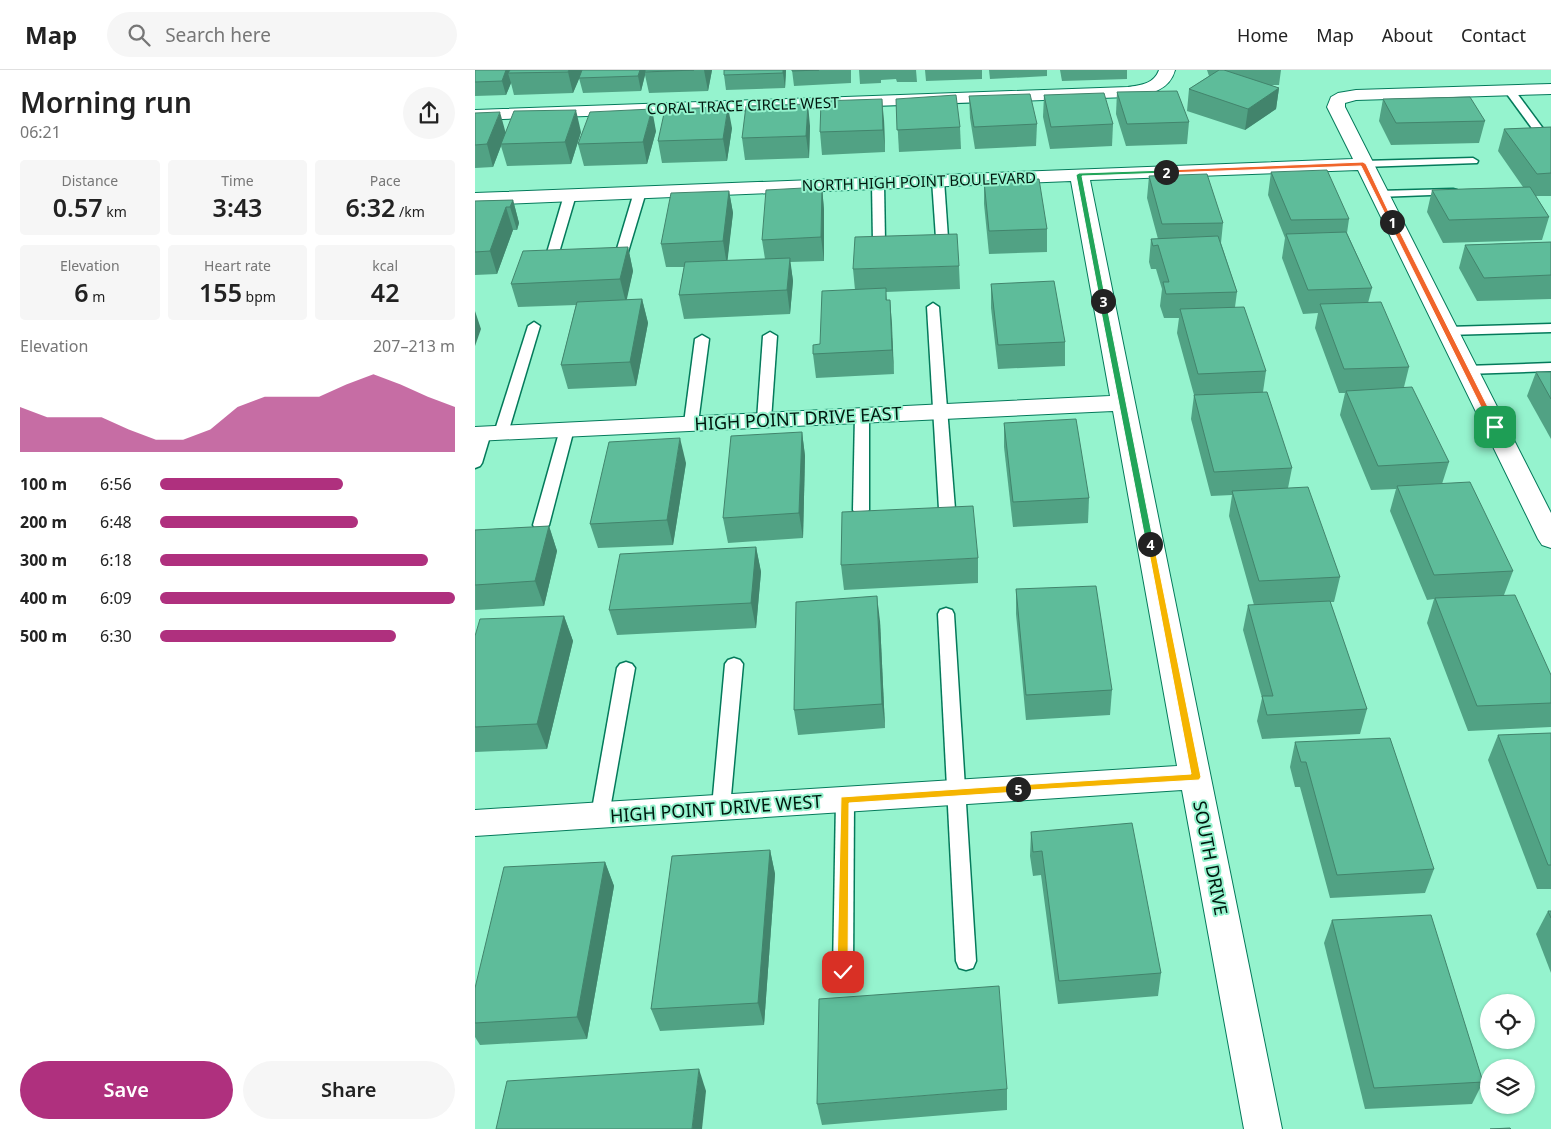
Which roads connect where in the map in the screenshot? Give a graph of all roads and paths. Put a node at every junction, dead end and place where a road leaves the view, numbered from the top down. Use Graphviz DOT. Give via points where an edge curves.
graph roads {
  1 [pos="1163,77"];
  2 [pos="1551,89"];
  3 [pos="1509,90"];
  4 [pos="475,115"];
  5 [pos="1546,140"];
  6 [pos="1473,161"];
  7 [pos="1363,164"];
  8 [pos="1079,175"];
  9 [pos="938,180"];
  10 [pos="878,183"];
  11 [pos="640,192"];
  12 [pos="1461,192"];
  13 [pos="1378,194"];
  14 [pos="570,195"];
  15 [pos="475,199"];
  16 [pos="942,238"];
  17 [pos="879,243"];
  18 [pos="622,252"];
  19 [pos="552,256"];
  20 [pos="933,307"];
  21 [pos="534,326"];
  22 [pos="1551,328"];
  23 [pos="1447,332"];
  24 [pos="770,336"];
  25 [pos="702,339"];
  26 [pos="1551,367"];
  27 [pos="1466,370"];
  28 [pos="1122,402"];
  29 [pos="940,411"];
  30 [pos="862,415"];
  31 [pos="764,420"];
  32 [pos="691,424"];
  33 [pos="567,430"];
  34 [pos="487,433"];
  35 [pos="475,463"];
  36 [pos="947,509"];
  37 [pos="861,510"];
  38 [pos="541,525"];
  39 [pos="1551,540"];
  40 [pos="946,614"];
  41 [pos="734,664"];
  42 [pos="626,668"];
  43 [pos="1196,777"];
  44 [pos="956,792"];
  45 [pos="845,800"];
  46 [pos="721,808"];
  47 [pos="600,815"];
  48 [pos="475,823"];
  49 [pos="966,961"];
  50 [pos="843,972"];
  51 [pos="1263,1129"];
  1 -- 4 [label="street, CORAL TRACE CIRCLE WEST" via="1144,90 1104,93"];
  2 -- 3 [label="street"];
  3 -- 5 [label="lane"];
  3 -- 7 [label="street" via="1344,96 1337,101 1336,107"];
  6 -- 7 [label="lane"];
  7 -- 8 [label="street, NORTH HIGH POINT BOULEVARD"];
  7 -- 13 [label="street"];
  8 -- 9 [label="street, NORTH HIGH POINT BOULEVARD"];
  8 -- 28 [label="street, SOUTH DRIVE"];
  9 -- 10 [label="street, NORTH HIGH POINT BOULEVARD"];
  9 -- 16 [label="lane"];
  10 -- 11 [label="street, NORTH HIGH POINT BOULEVARD"];
  10 -- 17 [label="lane"];
  11 -- 14 [label="street, NORTH HIGH POINT BOULEVARD"];
  11 -- 18 [label="lane"];
  12 -- 13 [label="lane"];
  13 -- 23 [label="street"];
  14 -- 15 [label="street, NORTH HIGH POINT BOULEVARD"];
  14 -- 19 [label="lane"];
  20 -- 29 [label="lane"];
  21 -- 34 [label="lane"];
  22 -- 23 [label="lane"];
  23 -- 27 [label="street"];
  24 -- 31 [label="lane"];
  25 -- 32 [label="lane"];
  26 -- 27 [label="lane"];
  27 -- 39 [label="street"];
  28 -- 29 [label="street, HIGH POINT DRIVE EAST"];
  28 -- 43 [label="street, SOUTH DRIVE"];
  29 -- 30 [label="street, HIGH POINT DRIVE EAST"];
  29 -- 36 [label="lane"];
  30 -- 31 [label="street, HIGH POINT DRIVE EAST"];
  30 -- 37 [label="lane"];
  31 -- 32 [label="street, HIGH POINT DRIVE EAST"];
  32 -- 33 [label="street, HIGH POINT DRIVE EAST"];
  33 -- 34 [label="street, HIGH POINT DRIVE EAST"];
  33 -- 38 [label="lane"];
  34 -- 35 [label="lane"];
  40 -- 44 [label="lane"];
  41 -- 46 [label="lane"];
  42 -- 47 [label="lane"];
  43 -- 44 [label="street, HIGH POINT DRIVE WEST"];
  43 -- 51 [label="street, SOUTH DRIVE"];
  44 -- 45 [label="street, HIGH POINT DRIVE WEST"];
  44 -- 49 [label="lane"];
  45 -- 46 [label="street, HIGH POINT DRIVE WEST"];
  45 -- 50 [label="lane"];
  46 -- 47 [label="street, HIGH POINT DRIVE WEST"];
  47 -- 48 [label="street, HIGH POINT DRIVE WEST"];
}
